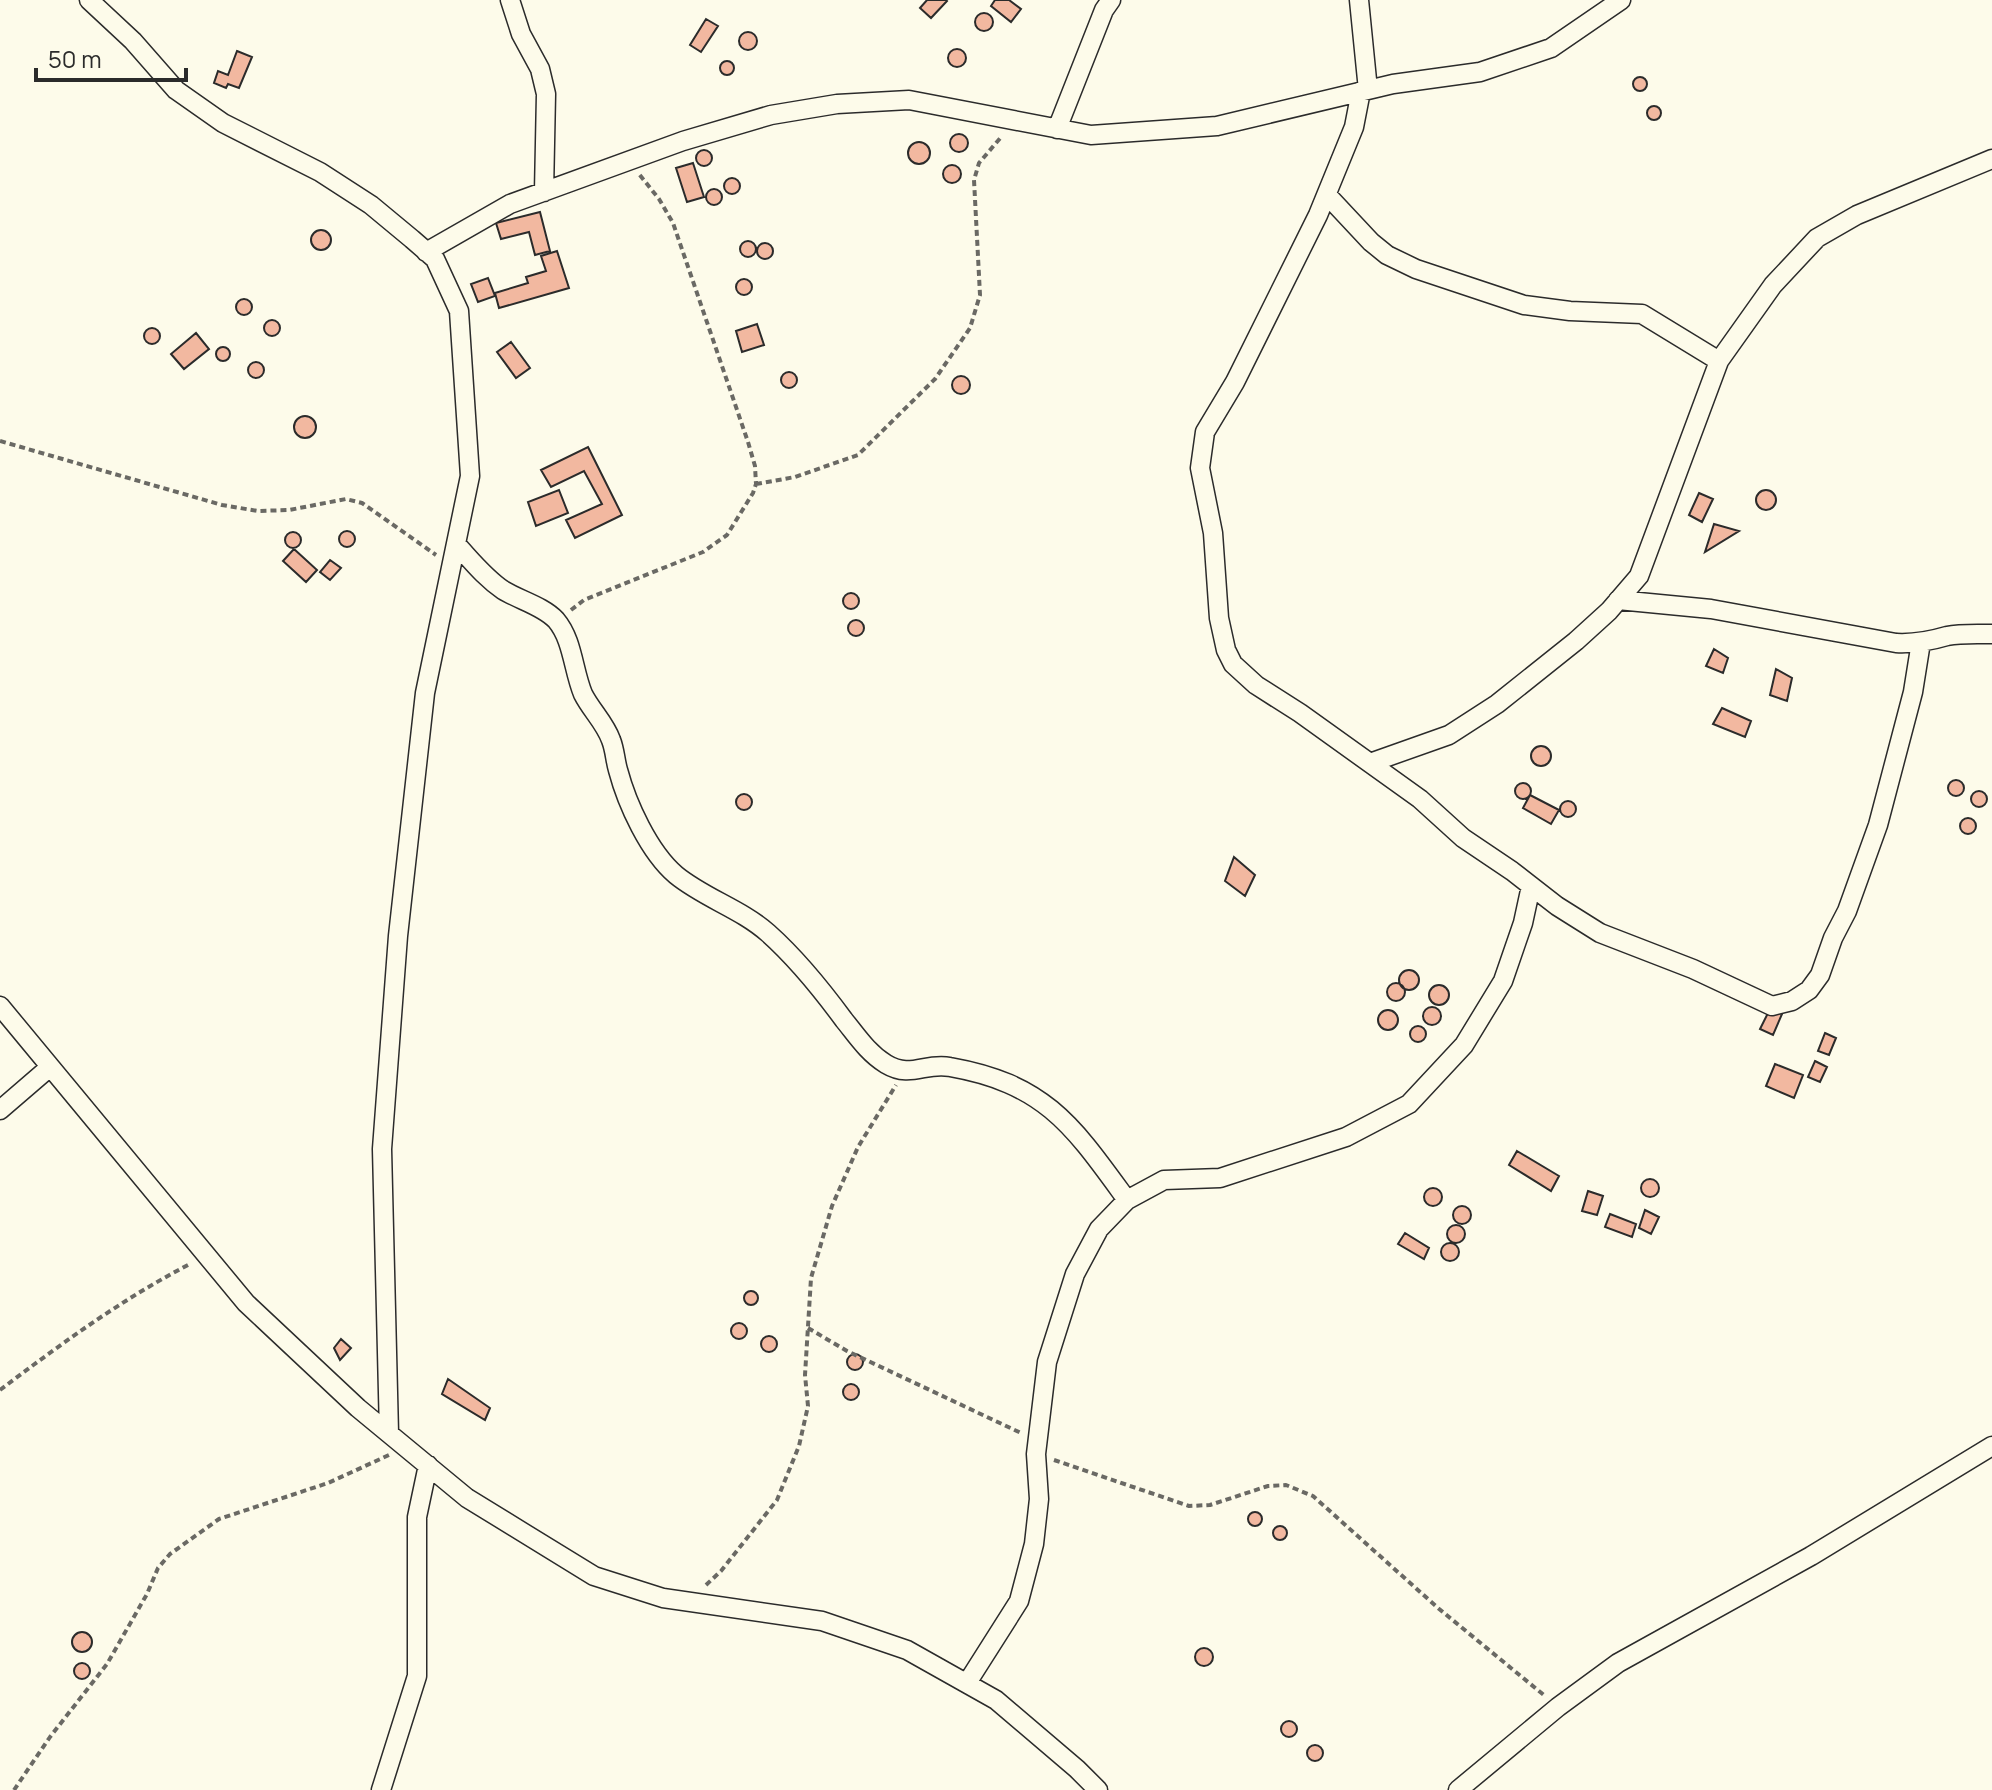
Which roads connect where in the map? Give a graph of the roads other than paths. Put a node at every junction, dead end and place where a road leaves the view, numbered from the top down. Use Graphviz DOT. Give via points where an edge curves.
graph roads {
  1 [pos="89,0"];
  2 [pos="510,0"];
  3 [pos="1111,0"];
  4 [pos="1359,0"];
  5 [pos="1621,0"];
  6 [pos="1365,90"];
  7 [pos="1057,129"];
  8 [pos="1992,159"];
  9 [pos="544,192"];
  10 [pos="1327,195"];
  11 [pos="426,252"];
  12 [pos="1719,361"];
  13 [pos="456,544"];
  14 [pos="1618,600"];
  15 [pos="1992,634"];
  16 [pos="1921,642"];
  17 [pos="1370,763"];
  18 [pos="1531,886"];
  19 [pos="0,1006"];
  20 [pos="50,1067"];
  21 [pos="0,1110"];
  22 [pos="1127,1200"];
  23 [pos="389,1433"];
  24 [pos="1992,1446"];
  25 [pos="428,1465"];
  26 [pos="967,1683"];
  27 [pos="381,1790"];
  28 [pos="1098,1790"];
  29 [pos="1458,1790"];
  1 -- 11 [label="street" via="176,90 223,123 359,197"];
  2 -- 9 [label="street" via="546,94"];
  3 -- 7 [label="street"];
  4 -- 6 [label="street"];
  5 -- 6 [label="street" via="1551,48 1480,72"];
  6 -- 7 [label="street" via="1217,126 1091,135"];
  6 -- 10 [label="street"];
  7 -- 9 [label="street" via="909,100 837,104 771,115"];
  8 -- 12 [label="street" via="1857,215 1817,238 1773,285"];
  9 -- 11 [label="street" via="510,204"];
  10 -- 12 [label="street" via="1371,242 1416,269 1524,305 1642,314"];
  10 -- 17 [label="street" via="1205,432 1200,468 1213,533 1219,618 1233,664"];
  11 -- 13 [label="street" via="435,259 459,311 470,476"];
  12 -- 14 [label="street" via="1639,576"];
  13 -- 22 [label="street" via="492,581 556,621 584,695 611,739 640,826 675,874 767,932 886,1064 905,1072 945,1066 983,1074 1021,1087 1048,1104"];
  13 -- 23 [label="street" via="425,693 388,1054 382,1149"];
  14 -- 16 [label="street" via="1711,609 1896,643"];
  14 -- 17 [label="street" via="1497,704 1449,735"];
  15 -- 16 [label="street"];
  16 -- 18 [label="street" via="1878,825 1820,975 1792,1001 1772,1006 1600,933"];
  17 -- 18 [label="street"];
  18 -- 22 [label="street" via="1503,981 1464,1045 1409,1104 1346,1137 1220,1178 1164,1180"];
  19 -- 20 [label="street"];
  20 -- 21 [label="street"];
  20 -- 23 [label="street" via="246,1303"];
  22 -- 26 [label="street" via="1099,1229 1075,1274 1047,1362 1034,1544 1019,1601"];
  23 -- 25 [label="street"];
  24 -- 29 [label="street" via="1811,1556 1618,1663"];
  25 -- 26 [label="street" via="467,1498 594,1576 663,1598 822,1621 907,1650"];
  25 -- 27 [label="street" via="417,1517 417,1676"];
  26 -- 28 [label="street" via="996,1700"];
}
